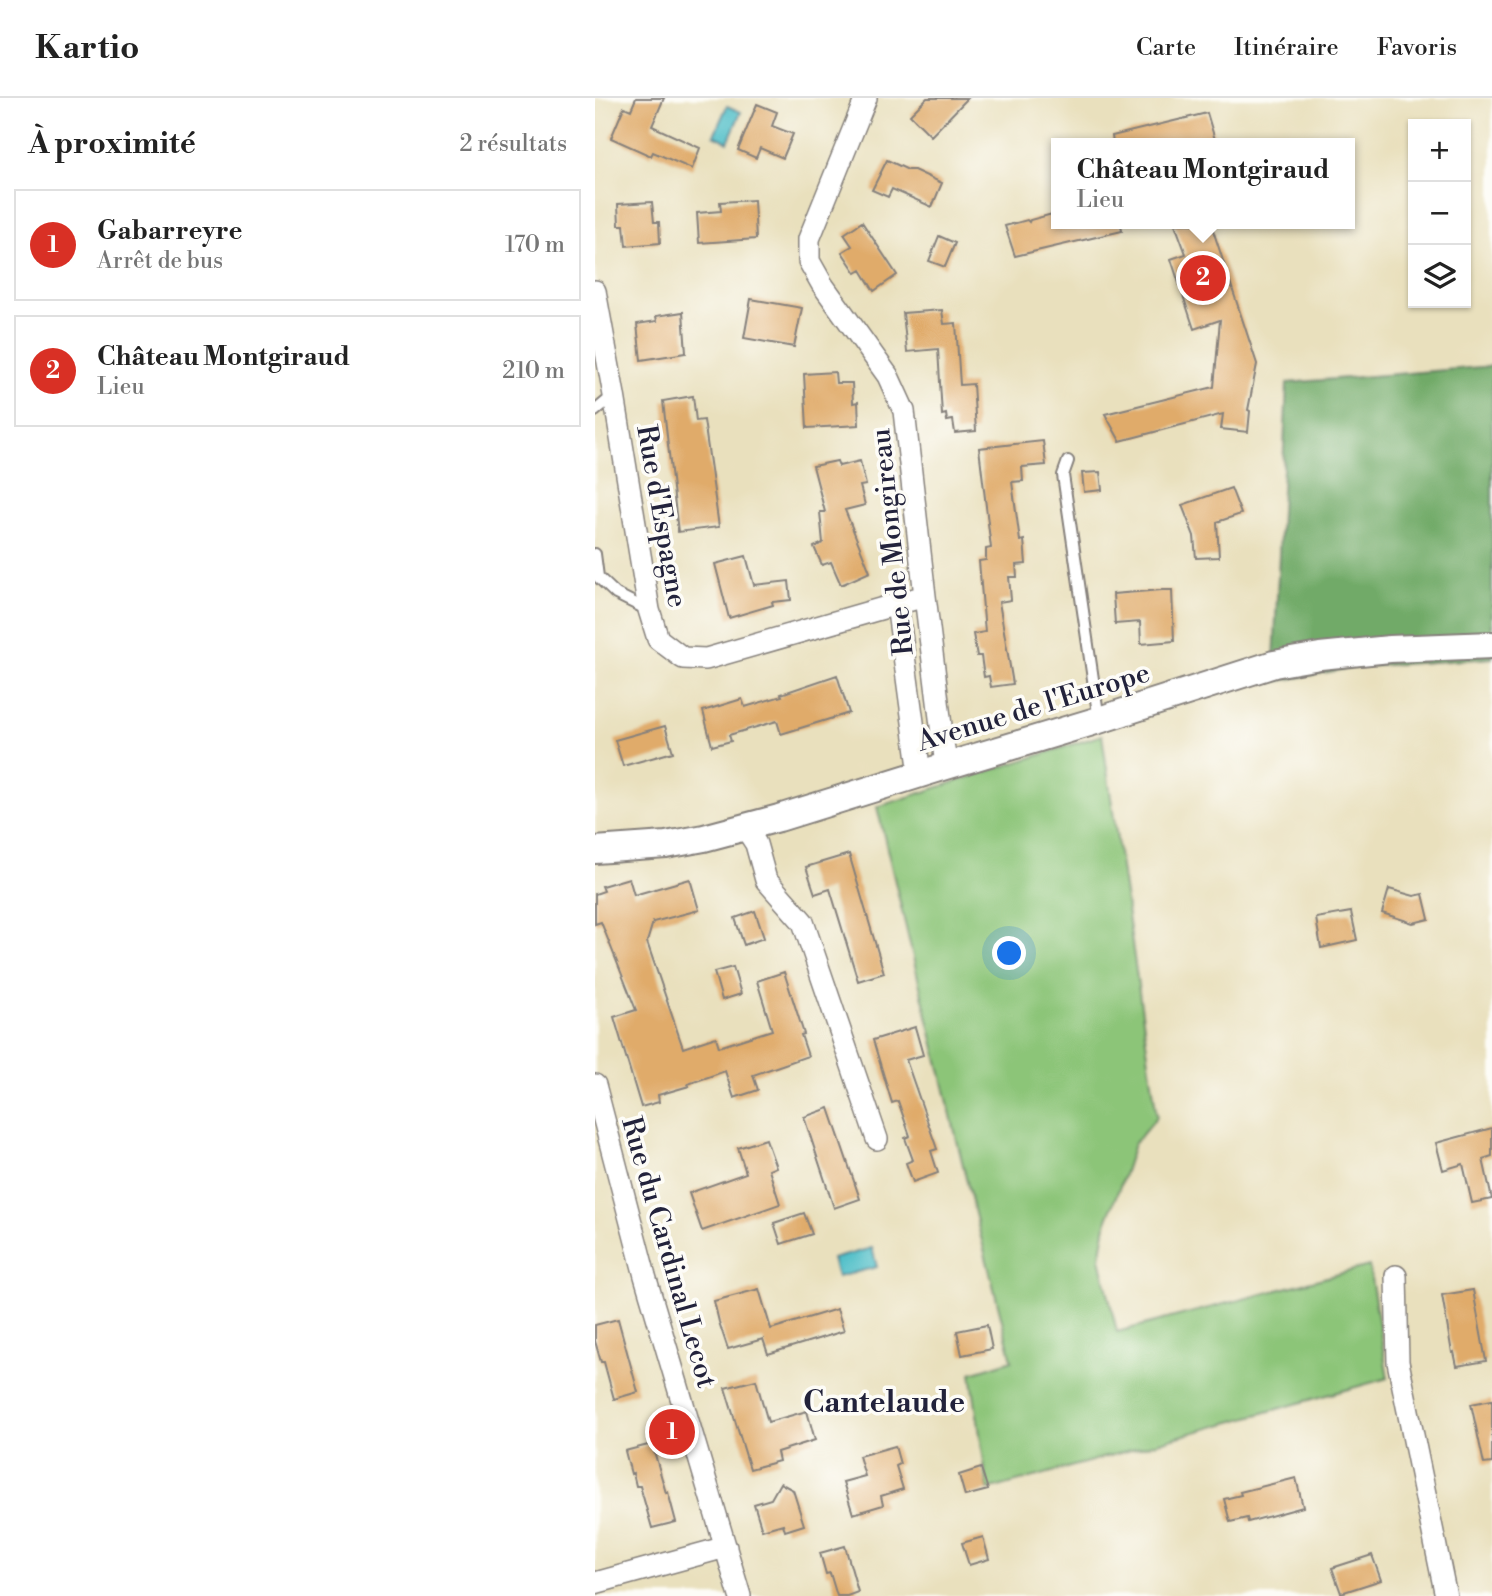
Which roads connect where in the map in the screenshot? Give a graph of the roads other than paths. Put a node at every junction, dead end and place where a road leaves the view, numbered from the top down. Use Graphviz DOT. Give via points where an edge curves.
graph roads {
  1 [pos="866,98"];
  2 [pos="595,291"];
  3 [pos="614,395"];
  4 [pos="595,411"];
  5 [pos="1068,461"];
  6 [pos="595,554"];
  7 [pos="925,596"];
  8 [pos="897,604"];
  9 [pos="649,610"];
  10 [pos="1492,645"];
  11 [pos="1099,720"];
  12 [pos="946,765"];
  13 [pos="920,774"];
  14 [pos="745,827"];
  15 [pos="595,850"];
  16 [pos="595,1085"];
  17 [pos="877,1139"];
  18 [pos="1396,1276"];
  19 [pos="726,1547"];
  20 [pos="595,1583"];
  21 [pos="740,1596"];
  22 [pos="1446,1596"];
  1 -- 7 [label="street, Rue de Mongireau" via="809,239 809,261 888,376 904,411"];
  2 -- 3 [label="street, Rue d'Espagne"];
  3 -- 4 [label="lane"];
  3 -- 9 [label="street, Rue d'Espagne"];
  5 -- 11 [label="lane" via="1063,475"];
  6 -- 9 [label="lane" via="598,577 616,594"];
  7 -- 8 [label="street, Rue d'Espagne"];
  7 -- 12 [label="street, Rue de Mongireau"];
  8 -- 9 [label="street, Rue d'Espagne" via="706,659 683,658 658,639"];
  8 -- 13 [label="street, Rue de Mongireau"];
  10 -- 11 [label="street, Avenue de l'Europe" via="1389,649 1274,664"];
  11 -- 12 [label="street, Avenue de l'Europe"];
  12 -- 13 [label="street, Avenue de l'Europe"];
  13 -- 14 [label="street, Avenue de l'Europe"];
  14 -- 15 [label="street, Avenue de l'Europe" via="666,845"];
  14 -- 17 [label="street" via="766,880 803,922"];
  16 -- 19 [label="street, Rue du Cardinal Lecot" via="645,1276"];
  18 -- 22 [label="street" via="1398,1362"];
  19 -- 20 [label="street"];
  19 -- 21 [label="street, Rue du Cardinal Lecot"];
}
